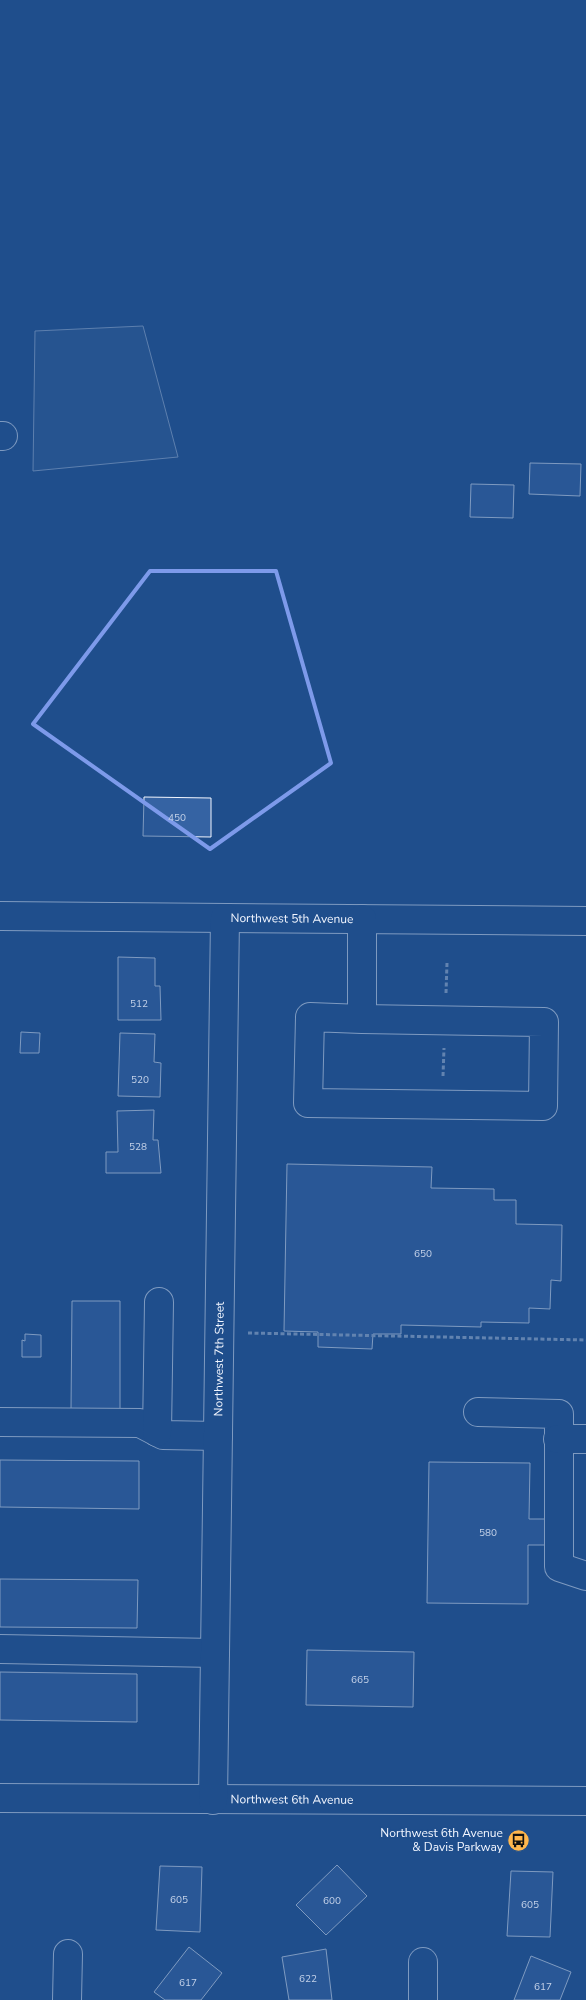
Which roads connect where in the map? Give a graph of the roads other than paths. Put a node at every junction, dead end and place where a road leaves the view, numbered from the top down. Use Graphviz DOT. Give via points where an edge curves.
graph roads {
  1 [pos="0,916"];
  2 [pos="225,918"];
  3 [pos="362,919"];
  4 [pos="586,921"];
  5 [pos="362,1019"];
  6 [pos="159,1302"];
  7 [pos="478,1412"];
  8 [pos="0,1422"];
  9 [pos="156,1432"];
  10 [pos="218,1436"];
  11 [pos="558,1439"];
  12 [pos="586,1439"];
  13 [pos="586,1576"];
  14 [pos="0,1649"];
  15 [pos="215,1653"];
  16 [pos="0,1798"];
  17 [pos="213,1800"];
  18 [pos="586,1801"];
  19 [pos="68,1954"];
  20 [pos="423,1962"];
  21 [pos="67,2000"];
  22 [pos="423,2000"];
  1 -- 2 [label="street, Northwest 5th Avenue"];
  2 -- 3 [label="street, Northwest 5th Avenue"];
  2 -- 10 [label="street, Northwest 7th Street"];
  3 -- 4 [label="street, Northwest 5th Avenue"];
  3 -- 5 [label="street"];
  5 -- 5 [label="street" via="310,1017 308,1103 543,1106 544,1022"];
  6 -- 9 [label="street"];
  7 -- 11 [label="street" via="559,1414"];
  8 -- 9 [label="street" via="140,1423"];
  9 -- 10 [label="street" via="163,1435"];
  10 -- 15 [label="street, Northwest 7th Street"];
  11 -- 12 [label="street"];
  11 -- 13 [label="street" via="559,1567"];
  14 -- 15 [label="street"];
  15 -- 17 [label="street, Northwest 7th Street"];
  16 -- 17 [label="street, Northwest 6th Avenue"];
  17 -- 18 [label="street, Northwest 6th Avenue"];
  19 -- 21 [label="street"];
  20 -- 22 [label="street"];
}
